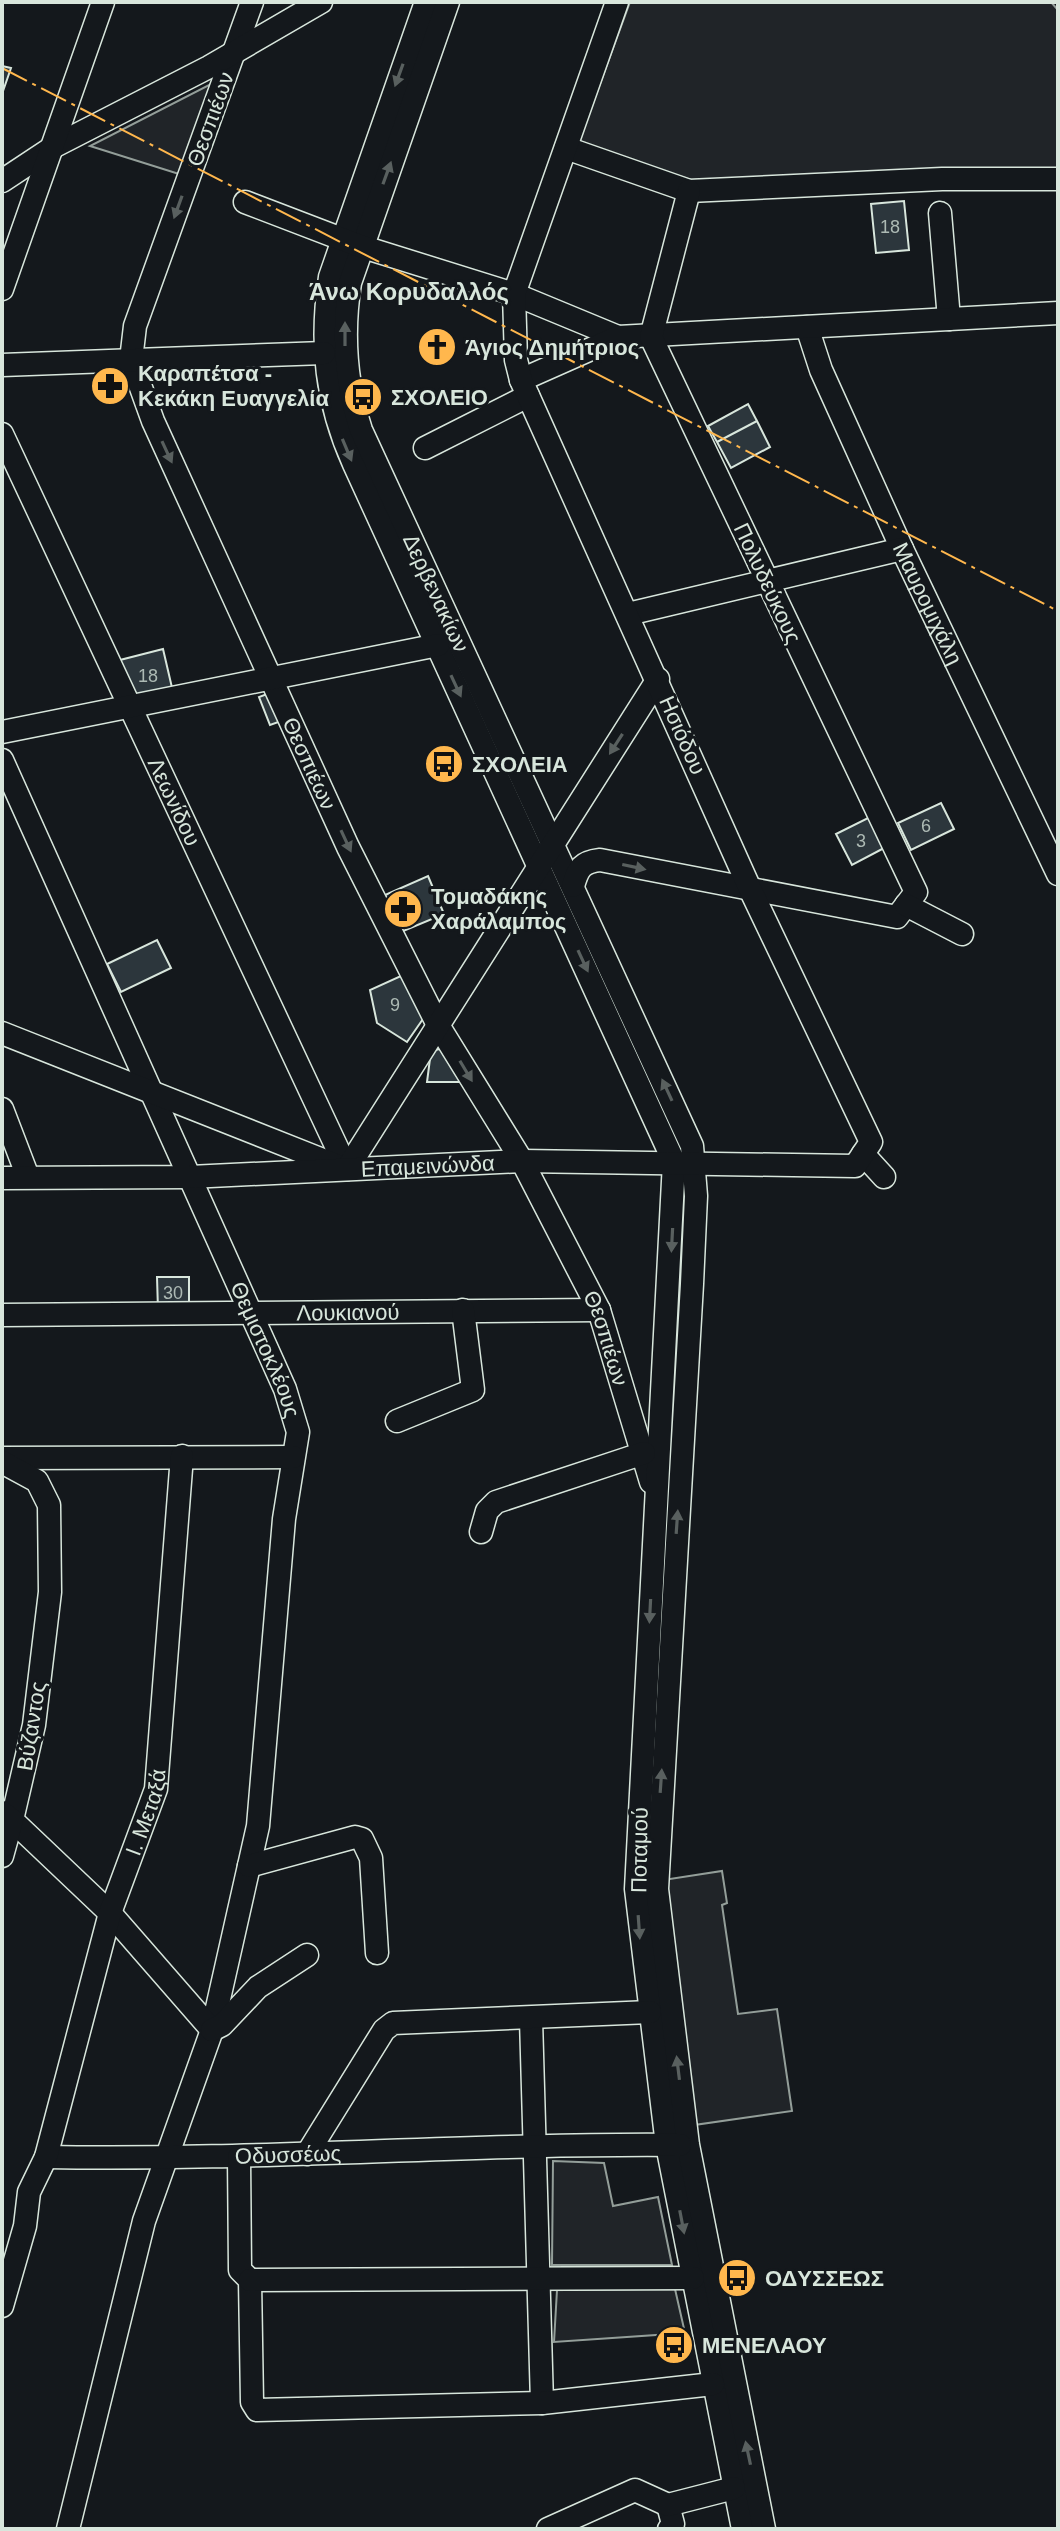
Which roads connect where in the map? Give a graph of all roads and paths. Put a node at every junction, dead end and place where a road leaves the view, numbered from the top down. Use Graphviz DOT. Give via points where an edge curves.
graph roads {
  1 [pos="103,2"];
  2 [pos="252,2"];
  3 [pos="321,2"];
  4 [pos="426,2"];
  5 [pos="448,2"];
  6 [pos="617,2"];
  7 [pos="235,51"];
  8 [pos="55,146"];
  9 [pos="566,148"];
  10 [pos="1058,179"];
  11 [pos="2,181"];
  12 [pos="689,191"];
  13 [pos="245,202"];
  14 [pos="940,213"];
  15 [pos="351,242"];
  16 [pos="2,289"];
  17 [pos="514,294"];
  18 [pos="1058,313"];
  19 [pos="949,319"];
  20 [pos="807,327"];
  21 [pos="618,337"];
  22 [pos="651,337"];
  23 [pos="324,353"];
  24 [pos="131,360"];
  25 [pos="2,365"];
  26 [pos="525,388"];
  27 [pos="2,434"];
  28 [pos="425,448"];
  29 [pos="902,549"];
  30 [pos="766,581"];
  31 [pos="628,614"];
  32 [pos="438,645"];
  33 [pos="274,678"];
  34 [pos="658,679"];
  35 [pos="130,707"];
  36 [pos="2,732"];
  37 [pos="2,760"];
  38 [pos="552,844"];
  39 [pos="538,866"];
  40 [pos="1058,874"];
  41 [pos="573,886"];
  42 [pos="751,891"];
  43 [pos="906,905"];
  44 [pos="962,934"];
  45 [pos="438,1025"];
  46 [pos="2,1033"];
  47 [pos="153,1090"];
  48 [pos="2,1109"];
  49 [pos="859,1160"];
  50 [pos="522,1161"];
  51 [pos="685,1162"];
  52 [pos="347,1169"];
  53 [pos="28,1177"];
  54 [pos="190,1177"];
  55 [pos="884,1177"];
  56 [pos="2,1178"];
  57 [pos="463,1310"];
  58 [pos="599,1310"];
  59 [pos="250,1311"];
  60 [pos="2,1315"];
  61 [pos="397,1421"];
  62 [pos="644,1453"];
  63 [pos="182,1456"];
  64 [pos="293,1457"];
  65 [pos="2,1460"];
  66 [pos="657,1502"];
  67 [pos="481,1532"];
  68 [pos="7,1816"];
  69 [pos="2,1856"];
  70 [pos="249,1866"];
  71 [pos="110,1913"];
  72 [pos="377,1953"];
  73 [pos="307,1955"];
  74 [pos="650,2012"];
  75 [pos="531,2019"];
  76 [pos="212,2030"];
  77 [pos="678,2145"];
  78 [pos="536,2146"];
  79 [pos="307,2154"];
  80 [pos="46,2157"];
  81 [pos="239,2157"];
  82 [pos="165,2160"];
  83 [pos="538,2278"];
  84 [pos="693,2278"];
  85 [pos="250,2280"];
  86 [pos="2,2306"];
  87 [pos="713,2384"];
  88 [pos="542,2403"];
  89 [pos="734,2488"];
  90 [pos="671,2522"];
  91 [pos="68,2529"];
  92 [pos="548,2529"];
  93 [pos="743,2529"];
  94 [pos="764,2529"];
  1 -- 8 [label="street"];
  2 -- 7 [label="street, Θεσπιέων"];
  3 -- 7 [label="street"];
  4 -- 15 [label="street, Δερβενακίων, one-way"];
  15 -- 5 [label="street, Δερβενακίων, one-way"];
  6 -- 9 [label="street"];
  7 -- 8 [label="street"];
  7 -- 24 [label="street, Θεσπιέων, one-way" via="135,326"];
  8 -- 11 [label="street"];
  8 -- 16 [label="street"];
  9 -- 12 [label="street"];
  9 -- 17 [label="street"];
  10 -- 12 [label="street"];
  12 -- 22 [label="street"];
  13 -- 15 [label="street"];
  14 -- 19 [label="street"];
  15 -- 17 [label="street"];
  15 -- 23 [label="street, Δερβενακίων" via="330,277"];
  38 -- 15 [label="street, Δερβενακίων, one-way" via="353,404 345,353"];
  17 -- 21 [label="street"];
  17 -- 26 [label="street, Ησιόδου" via="516,360"];
  18 -- 19 [label="street"];
  19 -- 20 [label="street"];
  20 -- 22 [label="street"];
  20 -- 29 [label="street, Μαυρομιχάλη" via="821,370"];
  21 -- 22 [label="street"];
  21 -- 26 [label="street"];
  22 -- 30 [label="street, Πολυδεύκους"];
  23 -- 24 [label="street"];
  23 -- 32 [label="street, Δερβενακίων, one-way" via="342,439"];
  24 -- 25 [label="street"];
  24 -- 33 [label="street, Θεσπιέων, one-way" via="153,421"];
  26 -- 28 [label="street"];
  26 -- 31 [label="street, Ησιόδου"];
  27 -- 35 [label="street, Λεωνίδου"];
  29 -- 30 [label="street"];
  29 -- 40 [label="street, Μαυρομιχάλη"];
  30 -- 31 [label="street"];
  30 -- 43 [label="street, Πολυδεύκους" via="916,892"];
  31 -- 34 [label="street, Ησιόδου"];
  32 -- 33 [label="street"];
  32 -- 39 [label="street, Δερβενακίων, one-way"];
  33 -- 35 [label="street"];
  33 -- 45 [label="street, Θεσπιέων, one-way" via="348,847"];
  34 -- 38 [label="street, one-way"];
  34 -- 42 [label="street, Ησιόδου"];
  35 -- 36 [label="street"];
  35 -- 52 [label="street, Λεωνίδου"];
  37 -- 47 [label="street, Θεμιστοκλέους"];
  38 -- 39 [label="street"];
  38 -- 41 [label="street, Δερβενακίων"];
  39 -- 45 [label="street"];
  39 -- 51 [label="street, Δερβενακίων, one-way"];
  41 -- 42 [label="street, one-way" via="585,862 600,860"];
  51 -- 41 [label="street, Δερβενακίων, one-way" via="683,1123"];
  42 -- 43 [label="street" via="897,917"];
  42 -- 49 [label="street, Ησιόδου" via="871,1142"];
  43 -- 44 [label="street"];
  45 -- 50 [label="street, Θεσπιέων, one-way"];
  45 -- 52 [label="street"];
  46 -- 47 [label="street"];
  47 -- 52 [label="street"];
  47 -- 54 [label="street, Θεμιστοκλέους"];
  48 -- 53 [label="street"];
  49 -- 51 [label="street, Επαμεινώνδα"];
  49 -- 55 [label="street"];
  50 -- 51 [label="street, Επαμεινώνδα"];
  50 -- 52 [label="street, Επαμεινώνδα"];
  50 -- 58 [label="street, Θεσπιέων"];
  51 -- 66 [label="street, Ποταμού, one-way"];
  77 -- 51 [label="street, Ποταμού, one-way" via="657,1848 692,1284"];
  52 -- 54 [label="street, Επαμεινώνδα"];
  53 -- 54 [label="street, Επαμεινώνδα"];
  53 -- 56 [label="street, Επαμεινώνδα"];
  54 -- 59 [label="street, Θεμιστοκλέους"];
  57 -- 58 [label="street, Λουκιανού"];
  57 -- 59 [label="street, Λουκιανού"];
  57 -- 61 [label="street" via="473,1390"];
  58 -- 62 [label="street, Θεσπιέων"];
  59 -- 60 [label="street, Λουκιανού"];
  59 -- 64 [label="street, Θεμιστοκλέους" via="294,1410 298,1432"];
  62 -- 66 [label="street, Θεσπιέων"];
  62 -- 67 [label="street" via="496,1502 487,1511"];
  63 -- 64 [label="street"];
  63 -- 65 [label="street"];
  63 -- 71 [label="street, Ι. Μεταξά" via="156,1789"];
  64 -- 70 [label="street, Θεμιστοκλέους" via="264,1783"];
  65 -- 68 [label="street, Βύζαντος" via="37,1481 49,1505 50,1592 34,1725"];
  66 -- 74 [label="street, Ποταμού, one-way" via="636,1870"];
  68 -- 69 [label="street, Βύζαντος"];
  68 -- 71 [label="street"];
  70 -- 72 [label="street" via="362,1839 372,1859"];
  70 -- 76 [label="street, Θεμιστοκλέους"];
  71 -- 76 [label="street"];
  71 -- 80 [label="street, Ι. Μεταξά"];
  73 -- 76 [label="street" via="258,1987"];
  74 -- 75 [label="street"];
  74 -- 77 [label="street, Ποταμού"];
  75 -- 78 [label="street"];
  75 -- 79 [label="street" via="393,2023"];
  76 -- 82 [label="street, Θεμιστοκλέους"];
  77 -- 78 [label="street, Οδυσσέως"];
  77 -- 84 [label="street, Ποταμού, one-way"];
  94 -- 77 [label="street, Ποταμού, one-way"];
  78 -- 79 [label="street, Οδυσσέως"];
  78 -- 83 [label="street"];
  79 -- 81 [label="street, Οδυσσέως"];
  80 -- 82 [label="street, Οδυσσέως"];
  80 -- 86 [label="street" via="29,2192"];
  81 -- 82 [label="street, Οδυσσέως"];
  81 -- 85 [label="street" via="240,2270"];
  82 -- 91 [label="street, Θεμιστοκλέους" via="144,2221"];
  83 -- 84 [label="street"];
  83 -- 85 [label="street"];
  83 -- 88 [label="street"];
  84 -- 87 [label="street, Ποταμού"];
  85 -- 88 [label="street" via="252,2402 257,2410"];
  87 -- 88 [label="street"];
  87 -- 89 [label="street, Ποταμού"];
  89 -- 90 [label="street"];
  89 -- 93 [label="street, Ποταμού"];
  90 -- 92 [label="street" via="635,2490"];
}
